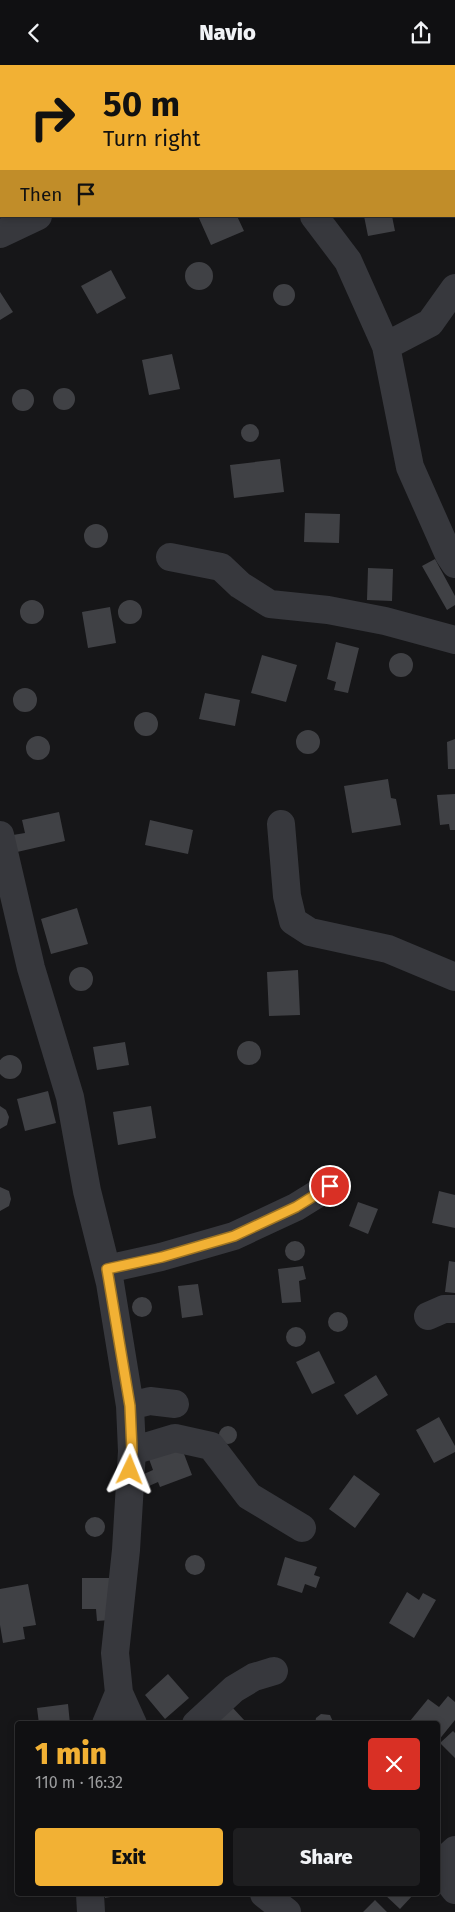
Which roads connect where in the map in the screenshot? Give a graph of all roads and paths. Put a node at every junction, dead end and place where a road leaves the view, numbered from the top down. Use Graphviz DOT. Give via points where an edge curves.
graph roads {
  1 [pos="36,217"];
  2 [pos="315,217"];
  3 [pos="0,233"];
  4 [pos="455,288"];
  5 [pos="386,346"];
  6 [pos="170,557"];
  7 [pos="455,564"];
  8 [pos="455,640"];
  9 [pos="282,824"];
  10 [pos="0,835"];
  11 [pos="455,977"];
  12 [pos="330,1186"];
  13 [pos="107,1269"];
  14 [pos="455,1309"];
  15 [pos="428,1316"];
  16 [pos="175,1404"];
  17 [pos="130,1406"];
  18 [pos="132,1451"];
  19 [pos="302,1528"];
  20 [pos="274,1671"];
  21 [pos="118,1693"];
  22 [pos="107,1721"];
  23 [pos="132,1721"];
  24 [pos="199,1721"];
  25 [pos="455,1850"];
  26 [pos="455,1890"];
  27 [pos="90,1896"];
  28 [pos="266,1896"];
  29 [pos="91,1912"];
  30 [pos="286,1912"];
  1 -- 3 [label="street"];
  2 -- 5 [label="street" via="348,261"];
  4 -- 5 [label="street" via="430,323"];
  5 -- 7 [label="street" via="410,467"];
  6 -- 8 [label="street" via="222,567 240,585 270,604 337,611"];
  9 -- 11 [label="street" via="286,888 293,921 310,932 388,949"];
  10 -- 13 [label="street" via="31,968 70,1097 87,1191"];
  12 -- 13 [label="street" via="296,1207 234,1236"];
  13 -- 17 [label="street"];
  14 -- 15 [label="street" via="444,1309"];
  16 -- 17 [label="street" via="150,1401"];
  17 -- 18 [label="street"];
  18 -- 19 [label="street" via="175,1438 210,1446 250,1496"];
  18 -- 21 [label="street" via="115,1653"];
  20 -- 24 [label="street" via="254,1677 234,1689"];
  21 -- 22 [label="street"];
  21 -- 23 [label="street"];
  25 -- 26 [label="street" via="444,1860 445,1877"];
  27 -- 29 [label="street"];
  28 -- 30 [label="street"];
}
